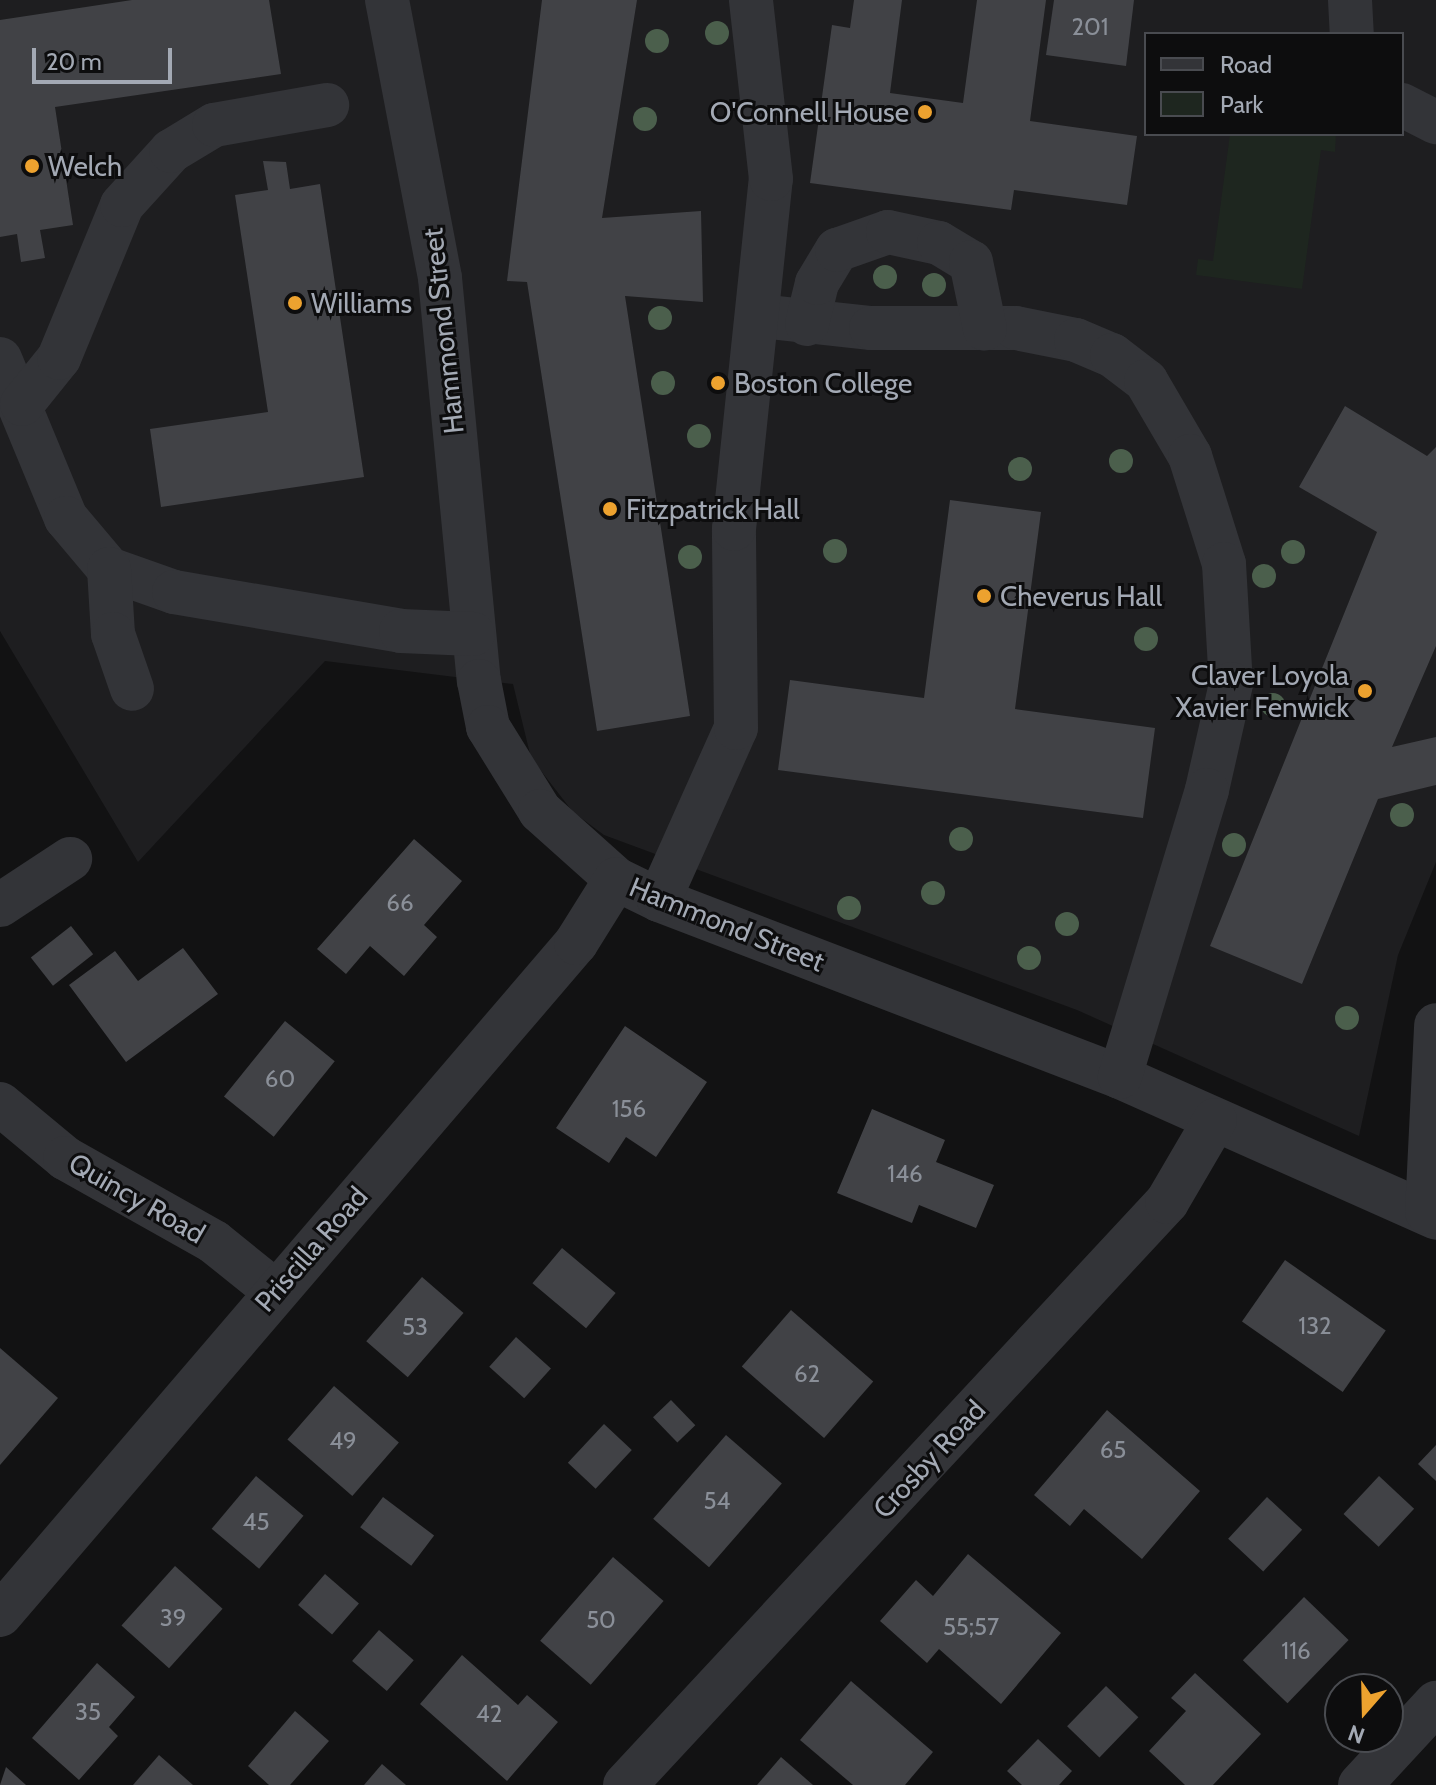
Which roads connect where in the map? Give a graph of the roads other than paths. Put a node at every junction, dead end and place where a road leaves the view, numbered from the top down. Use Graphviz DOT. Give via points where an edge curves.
graph roads {
  1 [pos="387,0"];
  2 [pos="751,0"];
  3 [pos="1350,0"];
  4 [pos="1352,32"];
  5 [pos="327,105"];
  6 [pos="1404,106"];
  7 [pos="1436,122"];
  8 [pos="760,316"];
  9 [pos="807,324"];
  10 [pos="985,329"];
  11 [pos="0,359"];
  12 [pos="22,404"];
  13 [pos="109,569"];
  14 [pos="473,634"];
  15 [pos="132,689"];
  16 [pos="70,859"];
  17 [pos="616,879"];
  18 [pos="659,900"];
  19 [pos="0,905"];
  20 [pos="1436,1025"];
  21 [pos="1120,1077"];
  22 [pos="0,1104"];
  23 [pos="1215,1120"];
  24 [pos="1432,1215"];
  25 [pos="275,1291"];
  26 [pos="0,1615"];
  27 [pos="1436,1703"];
  28 [pos="625,1785"];
  29 [pos="1360,1785"];
  1 -- 14 [label="street, Hammond Street" via="440,278"];
  2 -- 8 [label="street" via="771,179"];
  3 -- 4 [label="street"];
  5 -- 12 [label="street" via="214,125 171,151 122,205 59,358"];
  6 -- 7 [label="street"];
  8 -- 9 [label="street"];
  8 -- 18 [label="street" via="734,529 736,728"];
  9 -- 10 [label="street"];
  9 -- 10 [label="street" via="817,283 837,250 888,232 939,243 971,262"];
  10 -- 21 [label="street" via="1076,340 1146,381 1190,456 1224,564 1233,628 1221,736"];
  11 -- 12 [label="street"];
  12 -- 13 [label="street" via="66,518"];
  13 -- 14 [label="street" via="174,592 401,631"];
  13 -- 15 [label="street" via="113,634"];
  14 -- 17 [label="street, Hammond Street" via="488,727 509,771 578,849"];
  16 -- 19 [label="street"];
  17 -- 18 [label="street, Hammond Street"];
  17 -- 25 [label="street, Priscilla Road" via="576,943"];
  18 -- 21 [label="street, Hammond Street"];
  20 -- 24 [label="street"];
  21 -- 23 [label="street, Hammond Street"];
  22 -- 25 [label="street, Quincy Road" via="65,1158 214,1242"];
  23 -- 24 [label="street, Hammond Street"];
  23 -- 28 [label="street, Crosby Road" via="1167,1202"];
  25 -- 26 [label="street, Priscilla Road"];
  27 -- 29 [label="street"];
}
